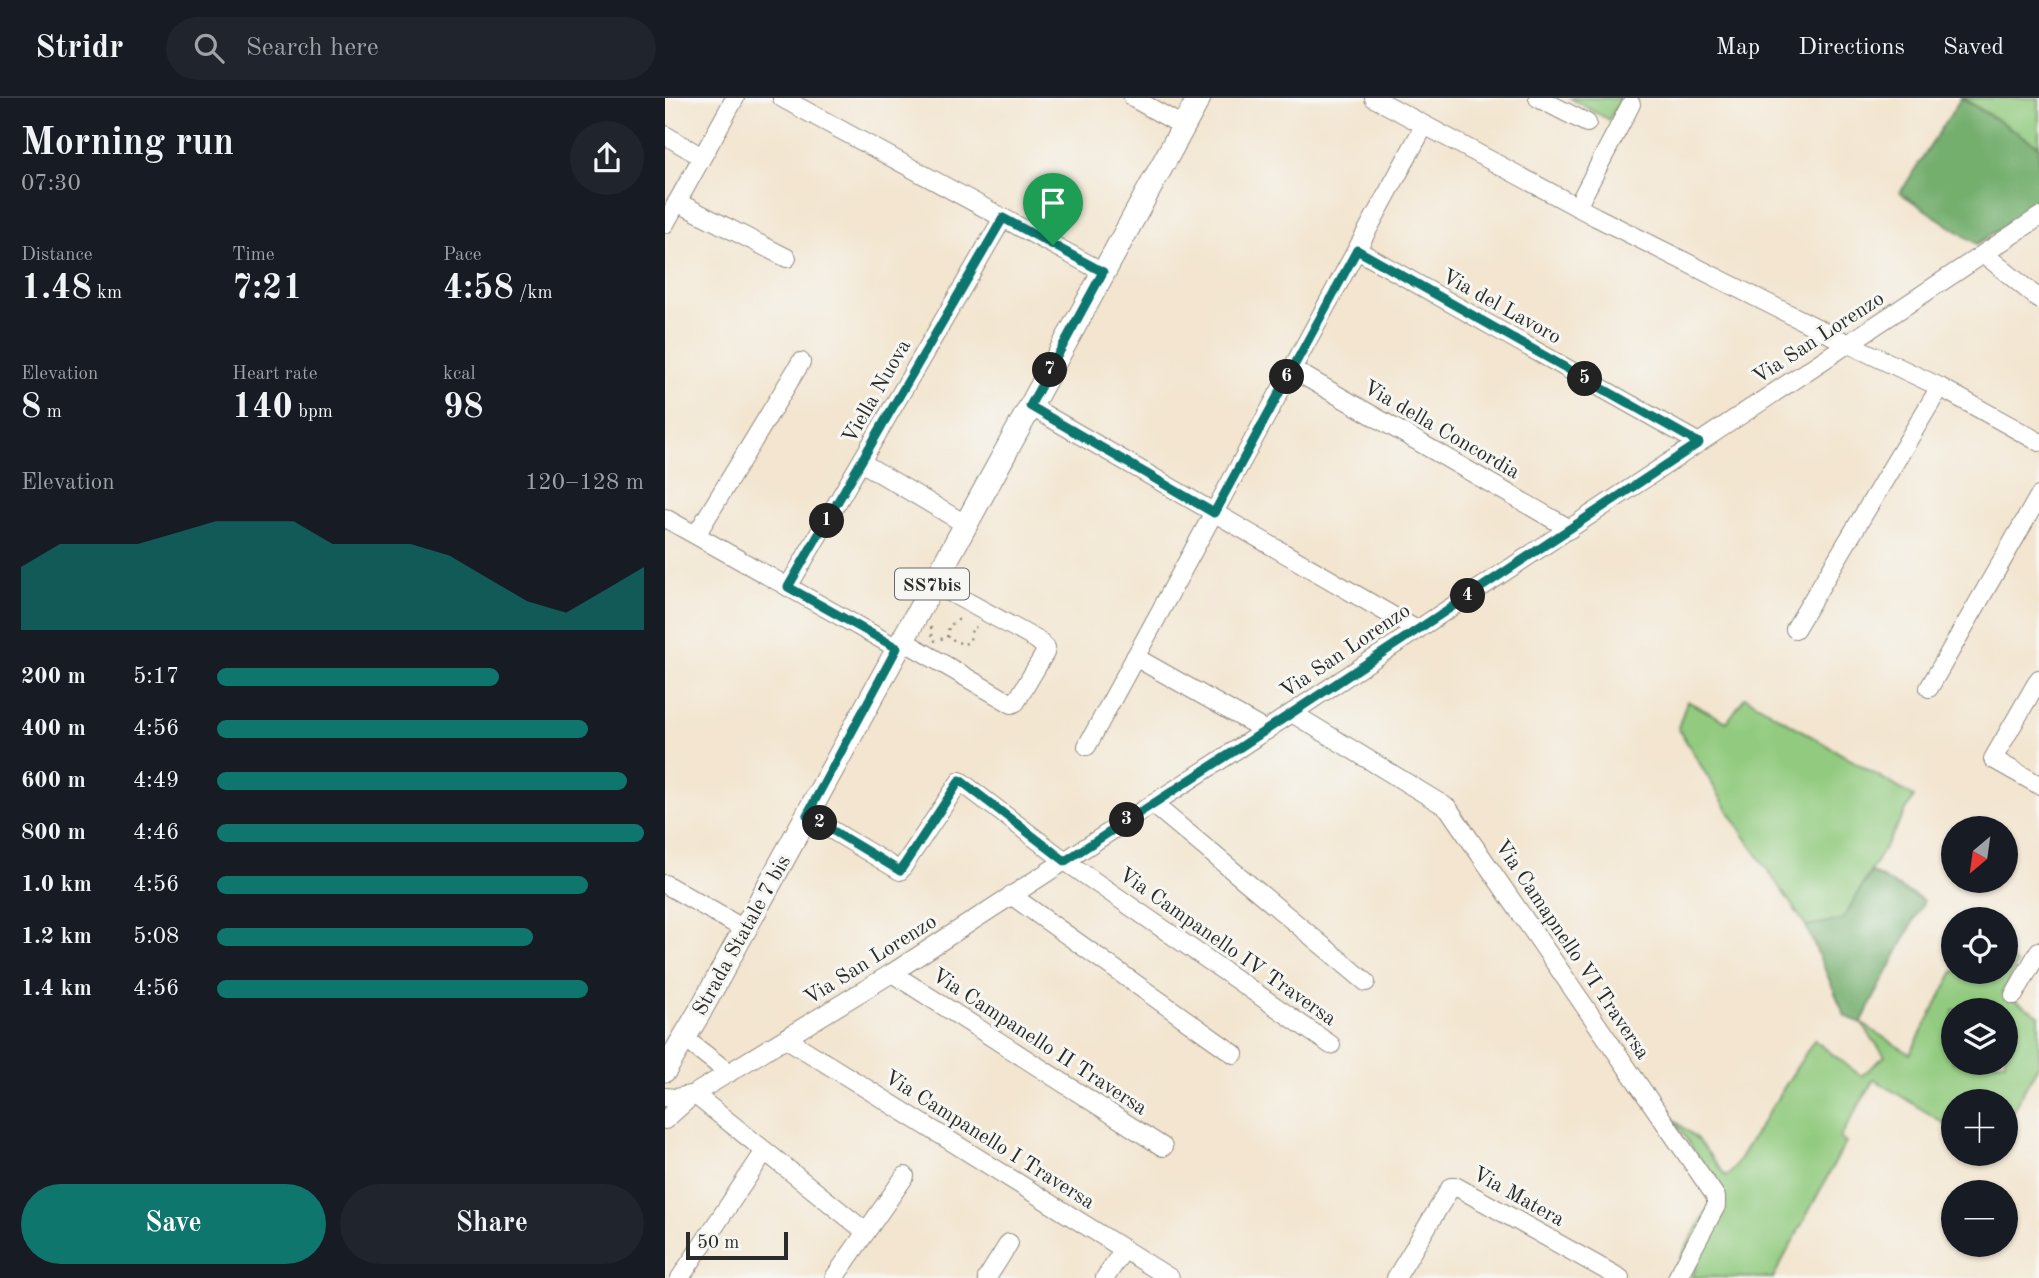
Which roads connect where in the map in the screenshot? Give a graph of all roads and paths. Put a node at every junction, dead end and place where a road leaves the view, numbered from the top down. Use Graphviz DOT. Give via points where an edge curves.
graph roads {
  1 [pos="735,98"];
  2 [pos="782,98"];
  3 [pos="1133,98"];
  4 [pos="1199,98"];
  5 [pos="1374,98"];
  6 [pos="1538,98"];
  7 [pos="1631,104"];
  8 [pos="1587,123"];
  9 [pos="1183,126"];
  10 [pos="1424,126"];
  11 [pos="665,135"];
  12 [pos="702,157"];
  13 [pos="677,202"];
  14 [pos="1577,207"];
  15 [pos="2039,217"];
  16 [pos="1003,218"];
  17 [pos="665,224"];
  18 [pos="1357,250"];
  19 [pos="1984,254"];
  20 [pos="786,258"];
  21 [pos="1103,272"];
  22 [pos="2039,299"];
  23 [pos="1849,344"];
  24 [pos="801,362"];
  25 [pos="1292,369"];
  26 [pos="1940,387"];
  27 [pos="1030,406"];
  28 [pos="2039,442"];
  29 [pos="1699,443"];
  30 [pos="860,462"];
  31 [pos="2039,496"];
  32 [pos="1214,513"];
  33 [pos="665,518"];
  34 [pos="965,524"];
  35 [pos="1570,529"];
  36 [pos="696,536"];
  37 [pos="933,583"];
  38 [pos="788,587"];
  39 [pos="955,611"];
  40 [pos="935,620"];
  41 [pos="981,626"];
  42 [pos="1795,629"];
  43 [pos="1417,630"];
  44 [pos="947,637"];
  45 [pos="933,642"];
  46 [pos="900,644"];
  47 [pos="937,651"];
  48 [pos="1135,657"];
  49 [pos="2039,679"];
  50 [pos="1929,688"];
  51 [pos="1292,713"];
  52 [pos="1266,731"];
  53 [pos="1087,746"];
  54 [pos="2039,785"];
  55 [pos="1153,804"];
  56 [pos="807,815"];
  57 [pos="1065,861"];
  58 [pos="665,884"];
  59 [pos="1011,895"];
  60 [pos="744,929"];
  61 [pos="2039,951"];
  62 [pos="892,973"];
  63 [pos="1366,982"];
  64 [pos="2014,995"];
  65 [pos="684,1038"];
  66 [pos="787,1039"];
  67 [pos="1331,1045"];
  68 [pos="1234,1054"];
  69 [pos="665,1070"];
  70 [pos="729,1073"];
  71 [pos="694,1094"];
  72 [pos="665,1097"];
  73 [pos="665,1120"];
  74 [pos="1163,1147"];
  75 [pos="765,1151"];
  76 [pos="905,1176"];
  77 [pos="866,1232"];
  78 [pos="1009,1243"];
  79 [pos="1123,1249"];
  80 [pos="1678,1275"];
  81 [pos="680,1278"];
  82 [pos="834,1278"];
  83 [pos="988,1278"];
  84 [pos="1105,1278"];
  85 [pos="1170,1278"];
  86 [pos="1396,1278"];
  87 [pos="1620,1278"];
  1 -- 12 [label="street"];
  2 -- 16 [label="street"];
  3 -- 9 [label="street"];
  4 -- 9 [label="main road, Strada Statale 7 bis / SS7bis"];
  5 -- 10 [label="street"];
  6 -- 8 [label="street"];
  7 -- 14 [label="street"];
  9 -- 21 [label="main road, Strada Statale 7 bis / SS7bis"];
  10 -- 14 [label="street"];
  10 -- 18 [label="street"];
  11 -- 12 [label="street"];
  12 -- 13 [label="street"];
  13 -- 17 [label="street"];
  13 -- 20 [label="street"];
  14 -- 23 [label="street"];
  15 -- 19 [label="street, Via San Lorenzo"];
  16 -- 21 [label="street"];
  16 -- 30 [label="street, Viella Nuova"];
  18 -- 25 [label="street"];
  18 -- 29 [label="street, Via del Lavoro"];
  19 -- 22 [label="street"];
  19 -- 23 [label="street, Via San Lorenzo"];
  21 -- 27 [label="main road, Strada Statale 7 bis / SS7bis"];
  23 -- 26 [label="street"];
  23 -- 29 [label="street, Via San Lorenzo"];
  24 -- 36 [label="street"];
  25 -- 32 [label="street"];
  25 -- 35 [label="street, Via della Concordia"];
  26 -- 28 [label="street"];
  26 -- 42 [label="street"];
  27 -- 32 [label="street"];
  27 -- 34 [label="main road, Strada Statale 7 bis / SS7bis"];
  29 -- 35 [label="street, Via San Lorenzo"];
  30 -- 34 [label="street"];
  30 -- 38 [label="street, Viella Nuova"];
  31 -- 50 [label="street"];
  32 -- 43 [label="street"];
  32 -- 48 [label="street"];
  33 -- 36 [label="street"];
  34 -- 37 [label="main road, Strada Statale 7 bis / SS7bis"];
  35 -- 43 [label="street, Via San Lorenzo"];
  36 -- 38 [label="street"];
  37 -- 46 [label="main road, Strada Statale 7 bis / SS7bis"];
  37 -- 46 [label="street" via="1037,640 1045,653 1012,704"];
  38 -- 46 [label="street"];
  39 -- 44 [label="path" via="958,620 949,626"];
  40 -- 45 [label="path"];
  41 -- 44 [label="path" via="972,628 965,644"];
  43 -- 51 [label="street, Via San Lorenzo"];
  44 -- 45 [label="path"];
  45 -- 47 [label="path"];
  46 -- 56 [label="main road, Strada Statale 7 bis / SS7bis"];
  48 -- 52 [label="street"];
  48 -- 53 [label="street"];
  49 -- 54 [label="street" via="1993,759"];
  51 -- 52 [label="street, Via San Lorenzo"];
  51 -- 80 [label="street, Via Camapnello VI Traversa" via="1448,808 1716,1197 1716,1206"];
  52 -- 55 [label="street, Via San Lorenzo"];
  55 -- 57 [label="street, Via San Lorenzo"];
  55 -- 63 [label="street"];
  56 -- 57 [label="street, Via Campanello IV Traversa" via="900,871 960,780"];
  56 -- 60 [label="main road, Strada Statale 7 bis / SS7bis"];
  57 -- 59 [label="street, Via San Lorenzo"];
  57 -- 67 [label="street, Via Campanello IV Traversa"];
  58 -- 60 [label="street"];
  59 -- 62 [label="street, Via San Lorenzo"];
  59 -- 68 [label="street"];
  60 -- 65 [label="main road, Strada Statale 7 bis / SS7bis"];
  61 -- 64 [label="street"];
  62 -- 66 [label="street, Via San Lorenzo"];
  62 -- 74 [label="street, Via Campanello II Traversa"];
  65 -- 69 [label="main road, Strada Statale 7 bis / SS7bis"];
  65 -- 70 [label="street"];
  66 -- 70 [label="street, Via San Lorenzo"];
  66 -- 79 [label="street, Via Campanello I Traversa"];
  70 -- 71 [label="street, Via San Lorenzo"];
  71 -- 72 [label="street, Via San Lorenzo"];
  71 -- 73 [label="street"];
  71 -- 75 [label="street"];
  75 -- 77 [label="street"];
  75 -- 81 [label="street"];
  76 -- 77 [label="street"];
  77 -- 82 [label="street"];
  78 -- 83 [label="street"];
  79 -- 84 [label="street"];
  79 -- 85 [label="street, Via Campanello I Traversa"];
  86 -- 87 [label="street, Via Matera" via="1451,1187 1457,1187"];
}
